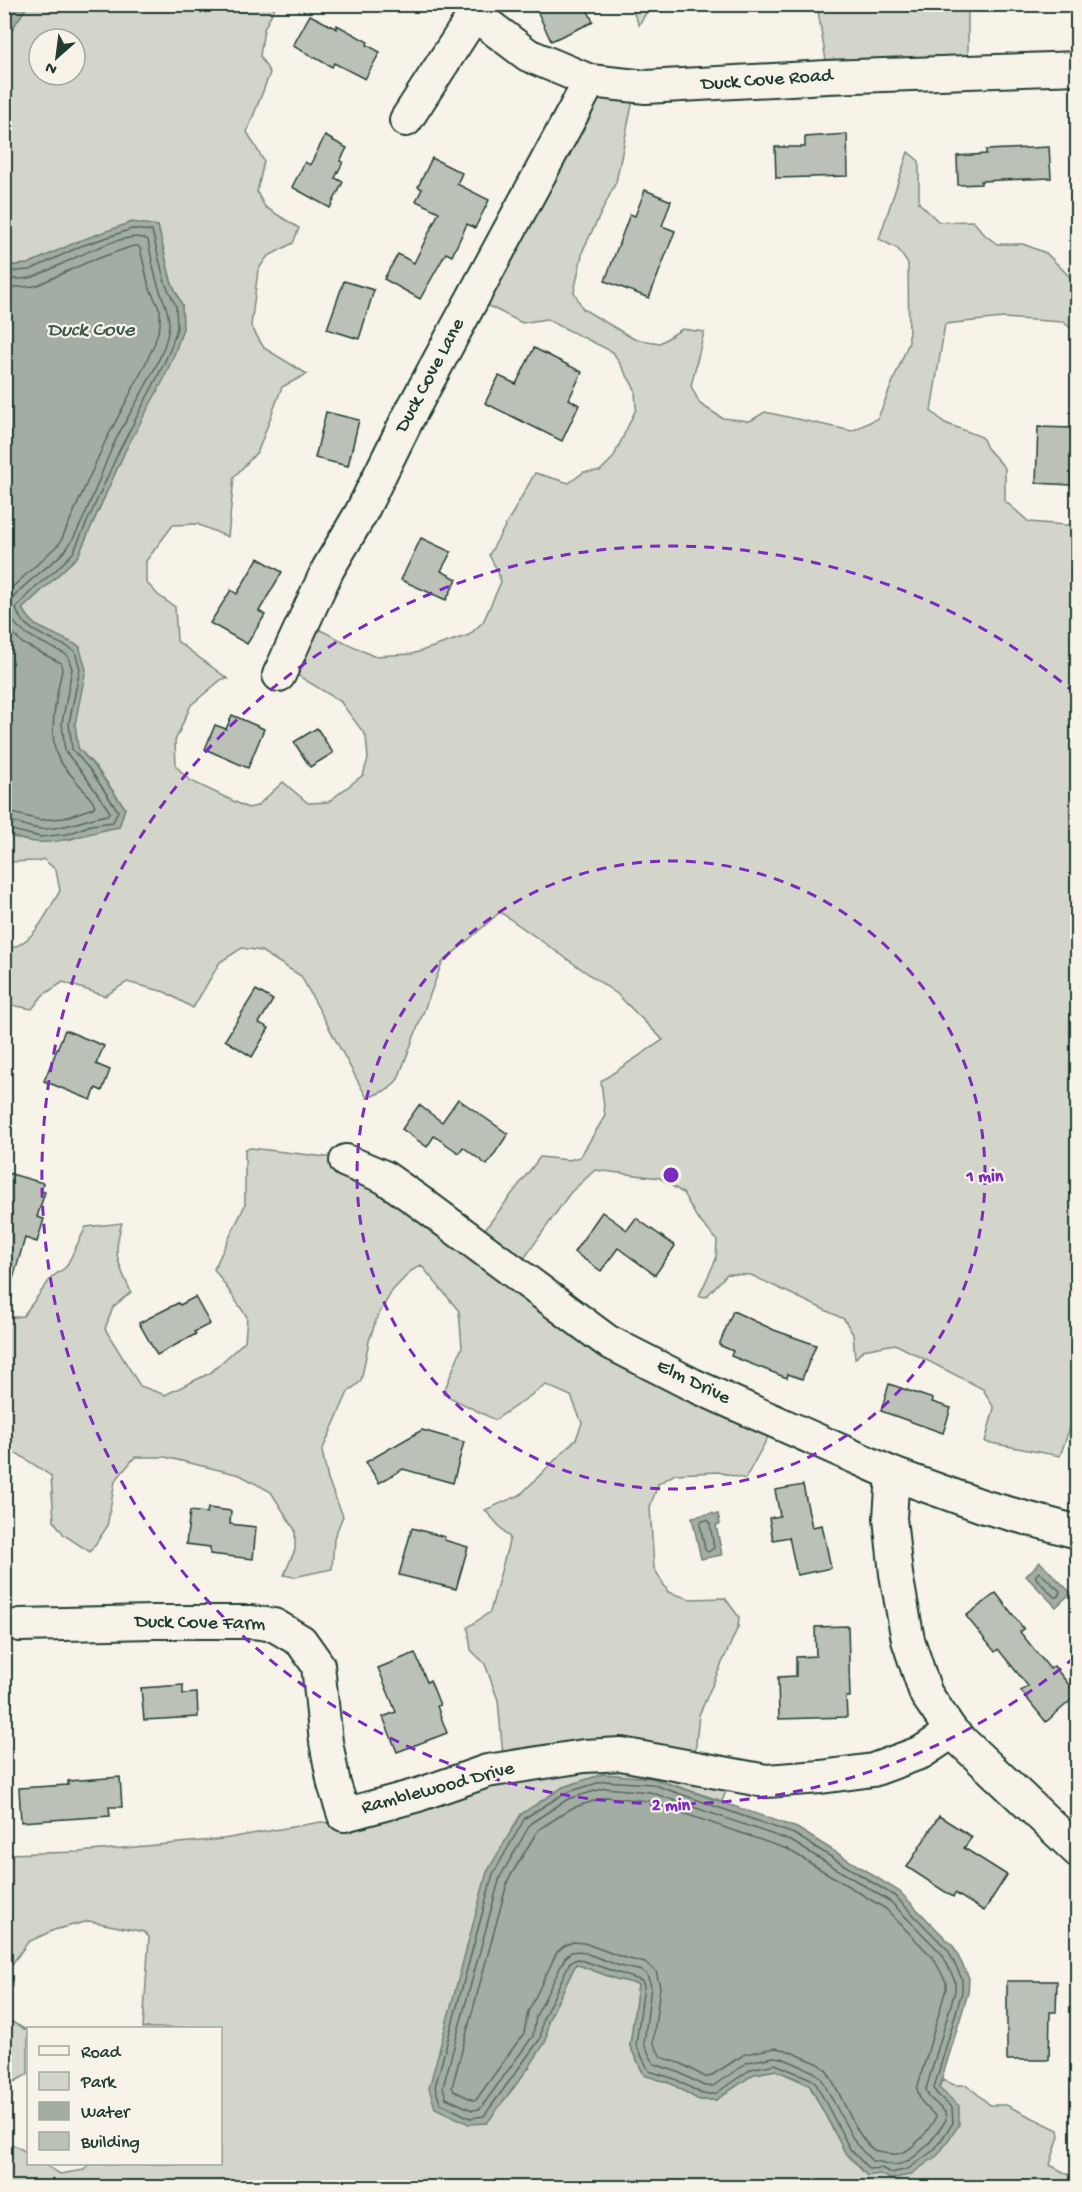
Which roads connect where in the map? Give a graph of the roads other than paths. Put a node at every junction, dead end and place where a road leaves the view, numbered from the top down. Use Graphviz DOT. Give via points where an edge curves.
graph roads {
  1 [pos="478,10"];
  2 [pos="1077,68"];
  3 [pos="590,81"];
  4 [pos="406,120"];
  5 [pos="279,675"];
  6 [pos="346,1161"];
  7 [pos="893,1474"];
  8 [pos="1077,1532"];
  9 [pos="20,1625"];
  10 [pos="952,1732"];
  11 [pos="344,1815"];
  12 [pos="1077,1851"];
  1 -- 3 [label="street, Duck Cove Road" via="528,55"];
  1 -- 4 [label="street, Duck Cove Road"];
  2 -- 3 [label="street, Duck Cove Road" via="646,87"];
  3 -- 5 [label="street, Duck Cove Lane" via="361,513 328,568"];
  6 -- 7 [label="street, Elm Drive" via="384,1178 424,1204 608,1341 693,1385"];
  7 -- 8 [label="street, Elm Drive" via="986,1507"];
  7 -- 10 [label="street" via="890,1518 908,1640 926,1694"];
  9 -- 11 [label="street, Duck Cove Farm" via="274,1625 301,1641 318,1665 326,1742"];
  10 -- 11 [label="street, Ramblewood Drive" via="922,1752 862,1772 766,1781 621,1754 584,1756 487,1772"];
  10 -- 12 [label="street"];
}
